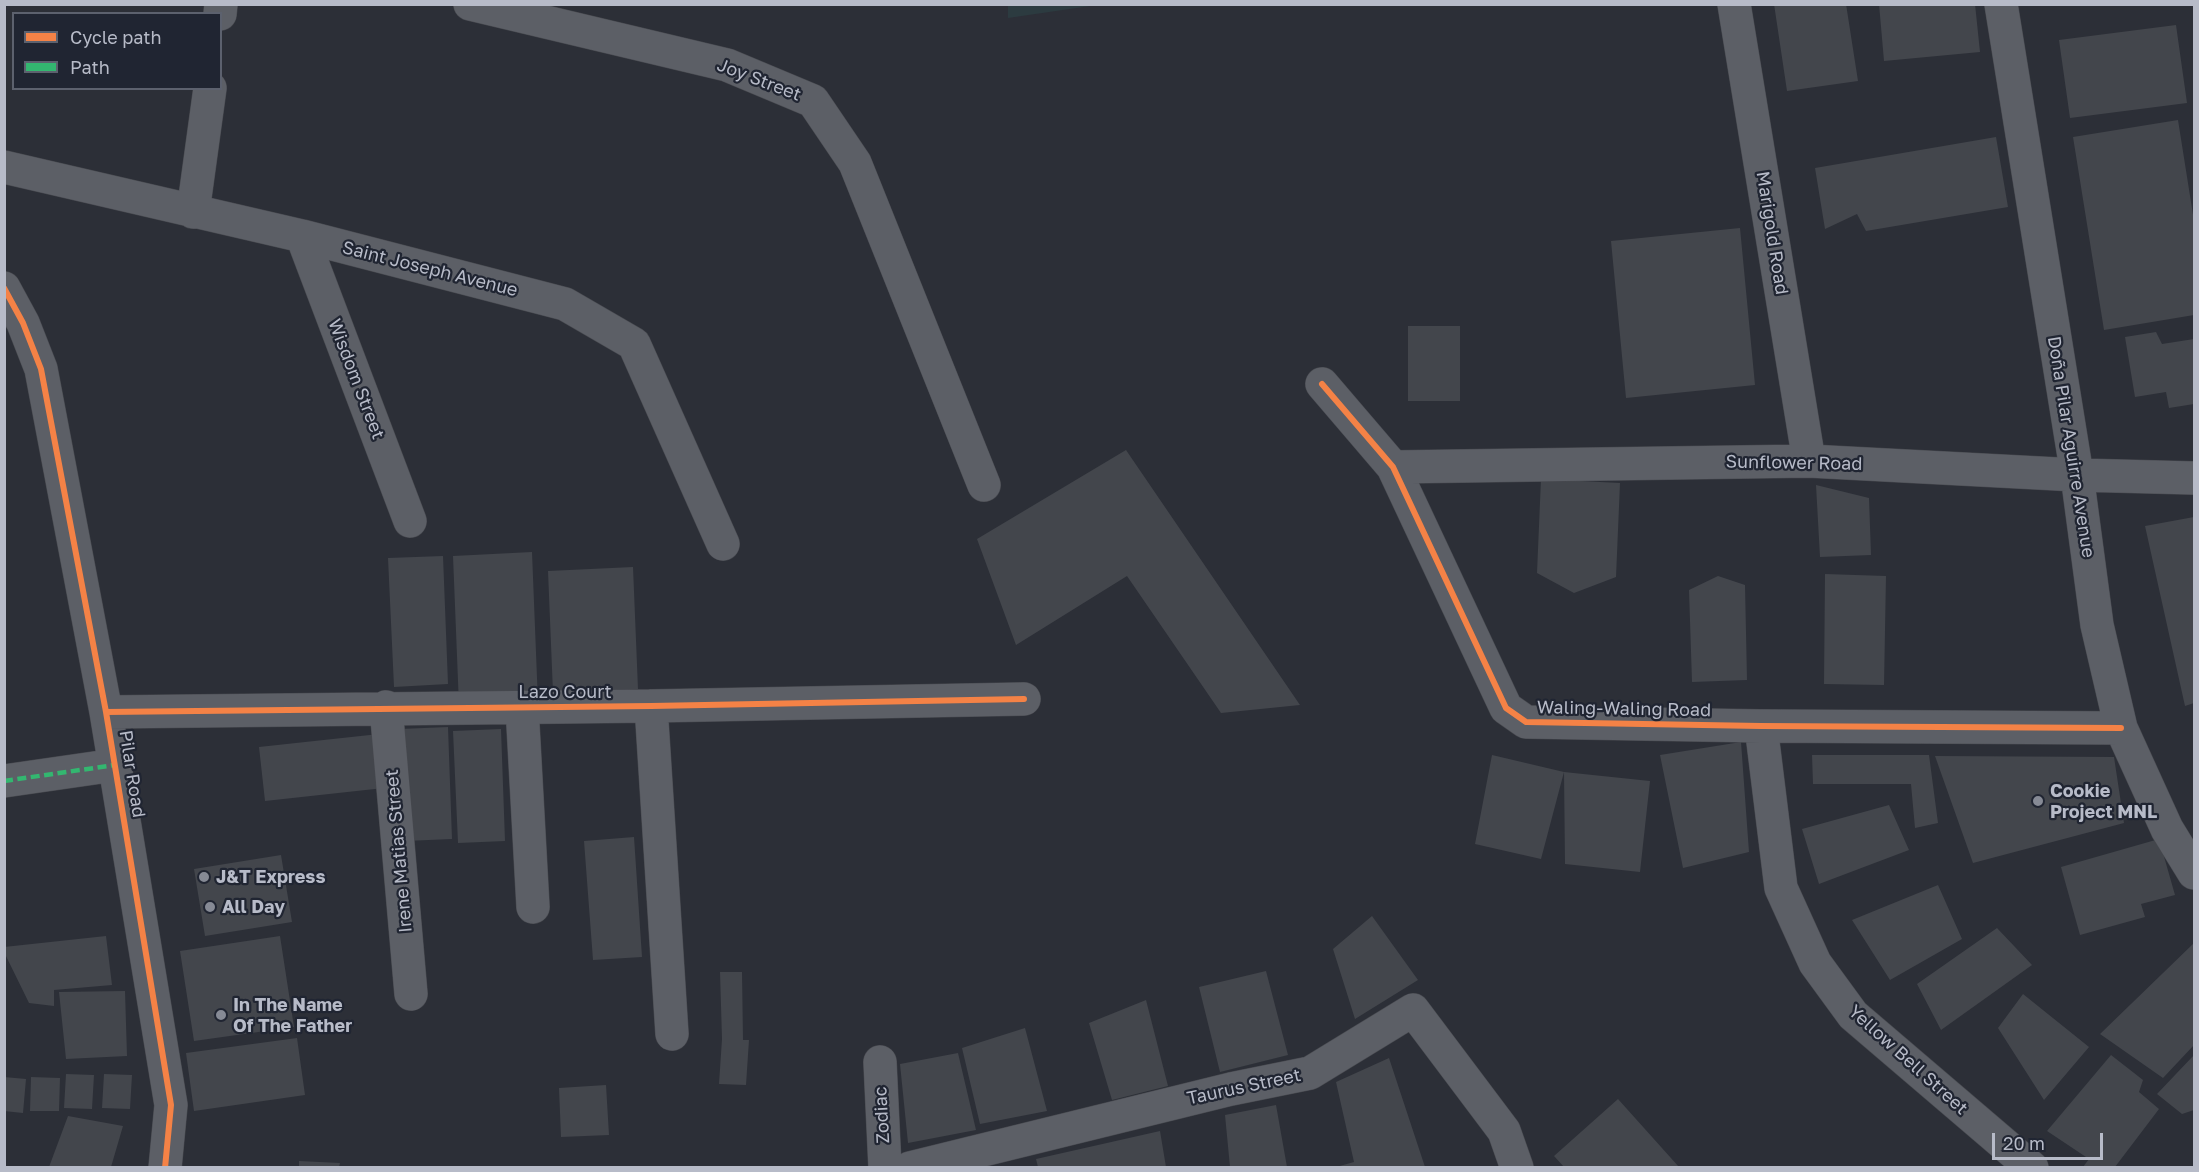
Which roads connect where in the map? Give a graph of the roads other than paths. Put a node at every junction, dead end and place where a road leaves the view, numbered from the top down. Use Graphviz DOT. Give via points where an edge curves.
graph roads {
  1 [pos="470,4"];
  2 [pos="1734,4"];
  3 [pos="2001,4"];
  4 [pos="210,90"];
  5 [pos="4,167"];
  6 [pos="194,212"];
  7 [pos="302,236"];
  8 [pos="4,288"];
  9 [pos="1322,384"];
  10 [pos="1809,461"];
  11 [pos="1393,467"];
  12 [pos="2077,475"];
  13 [pos="2194,478"];
  14 [pos="984,485"];
  15 [pos="410,521"];
  16 [pos="723,544"];
  17 [pos="1024,699"];
  18 [pos="651,706"];
  19 [pos="386,707"];
  20 [pos="522,707"];
  21 [pos="106,712"];
  22 [pos="1761,726"];
  23 [pos="2121,728"];
  24 [pos="115,765"];
  25 [pos="4,781"];
  26 [pos="2194,873"];
  27 [pos="533,907"];
  28 [pos="411,994"];
  29 [pos="672,1034"];
  30 [pos="880,1062"];
  31 [pos="165,1167"];
  32 [pos="885,1167"];
  33 [pos="910,1167"];
  34 [pos="1517,1167"];
  35 [pos="2032,1167"];
  1 -- 14 [label="street, Joy Street" via="727,65 813,101 855,163"];
  2 -- 10 [label="street, Marigold Road"];
  3 -- 12 [label="street, Doña Pilar Aguirre Avenue"];
  4 -- 6 [label="street"];
  5 -- 6 [label="street, Saint Joseph Avenue"];
  6 -- 7 [label="street, Saint Joseph Avenue"];
  7 -- 15 [label="street, Wisdom Street"];
  7 -- 16 [label="street, Saint Joseph Avenue" via="565,304 634,344"];
  8 -- 21 [label="street, Pilar Road" via="41,369"];
  9 -- 11 [label="street, Waling-Waling Road"];
  10 -- 11 [label="street, Sunflower Road"];
  10 -- 12 [label="street, Sunflower Road"];
  11 -- 22 [label="street, Waling-Waling Road" via="1506,708 1526,722"];
  12 -- 13 [label="street, Sunflower Road"];
  12 -- 23 [label="street, Doña Pilar Aguirre Avenue" via="2097,625"];
  17 -- 18 [label="street, Lazo Court"];
  18 -- 20 [label="street, Lazo Court"];
  18 -- 29 [label="street"];
  19 -- 20 [label="street, Lazo Court"];
  19 -- 21 [label="street, Lazo Court"];
  19 -- 28 [label="street, Irene Matias Street"];
  20 -- 27 [label="street"];
  21 -- 24 [label="street, Pilar Road"];
  22 -- 23 [label="street, Waling-Waling Road"];
  22 -- 35 [label="street, Yellow Bell Street" via="1781,888 1815,963 1853,1015"];
  23 -- 26 [label="street, Doña Pilar Aguirre Avenue" via="2167,829"];
  24 -- 25 [label="street"];
  24 -- 31 [label="street, Pilar Road" via="171,1105"];
  30 -- 32 [label="street, Zodiac"];
  33 -- 34 [label="street, Taurus Street" via="1310,1073 1413,1010 1504,1131"];
}
